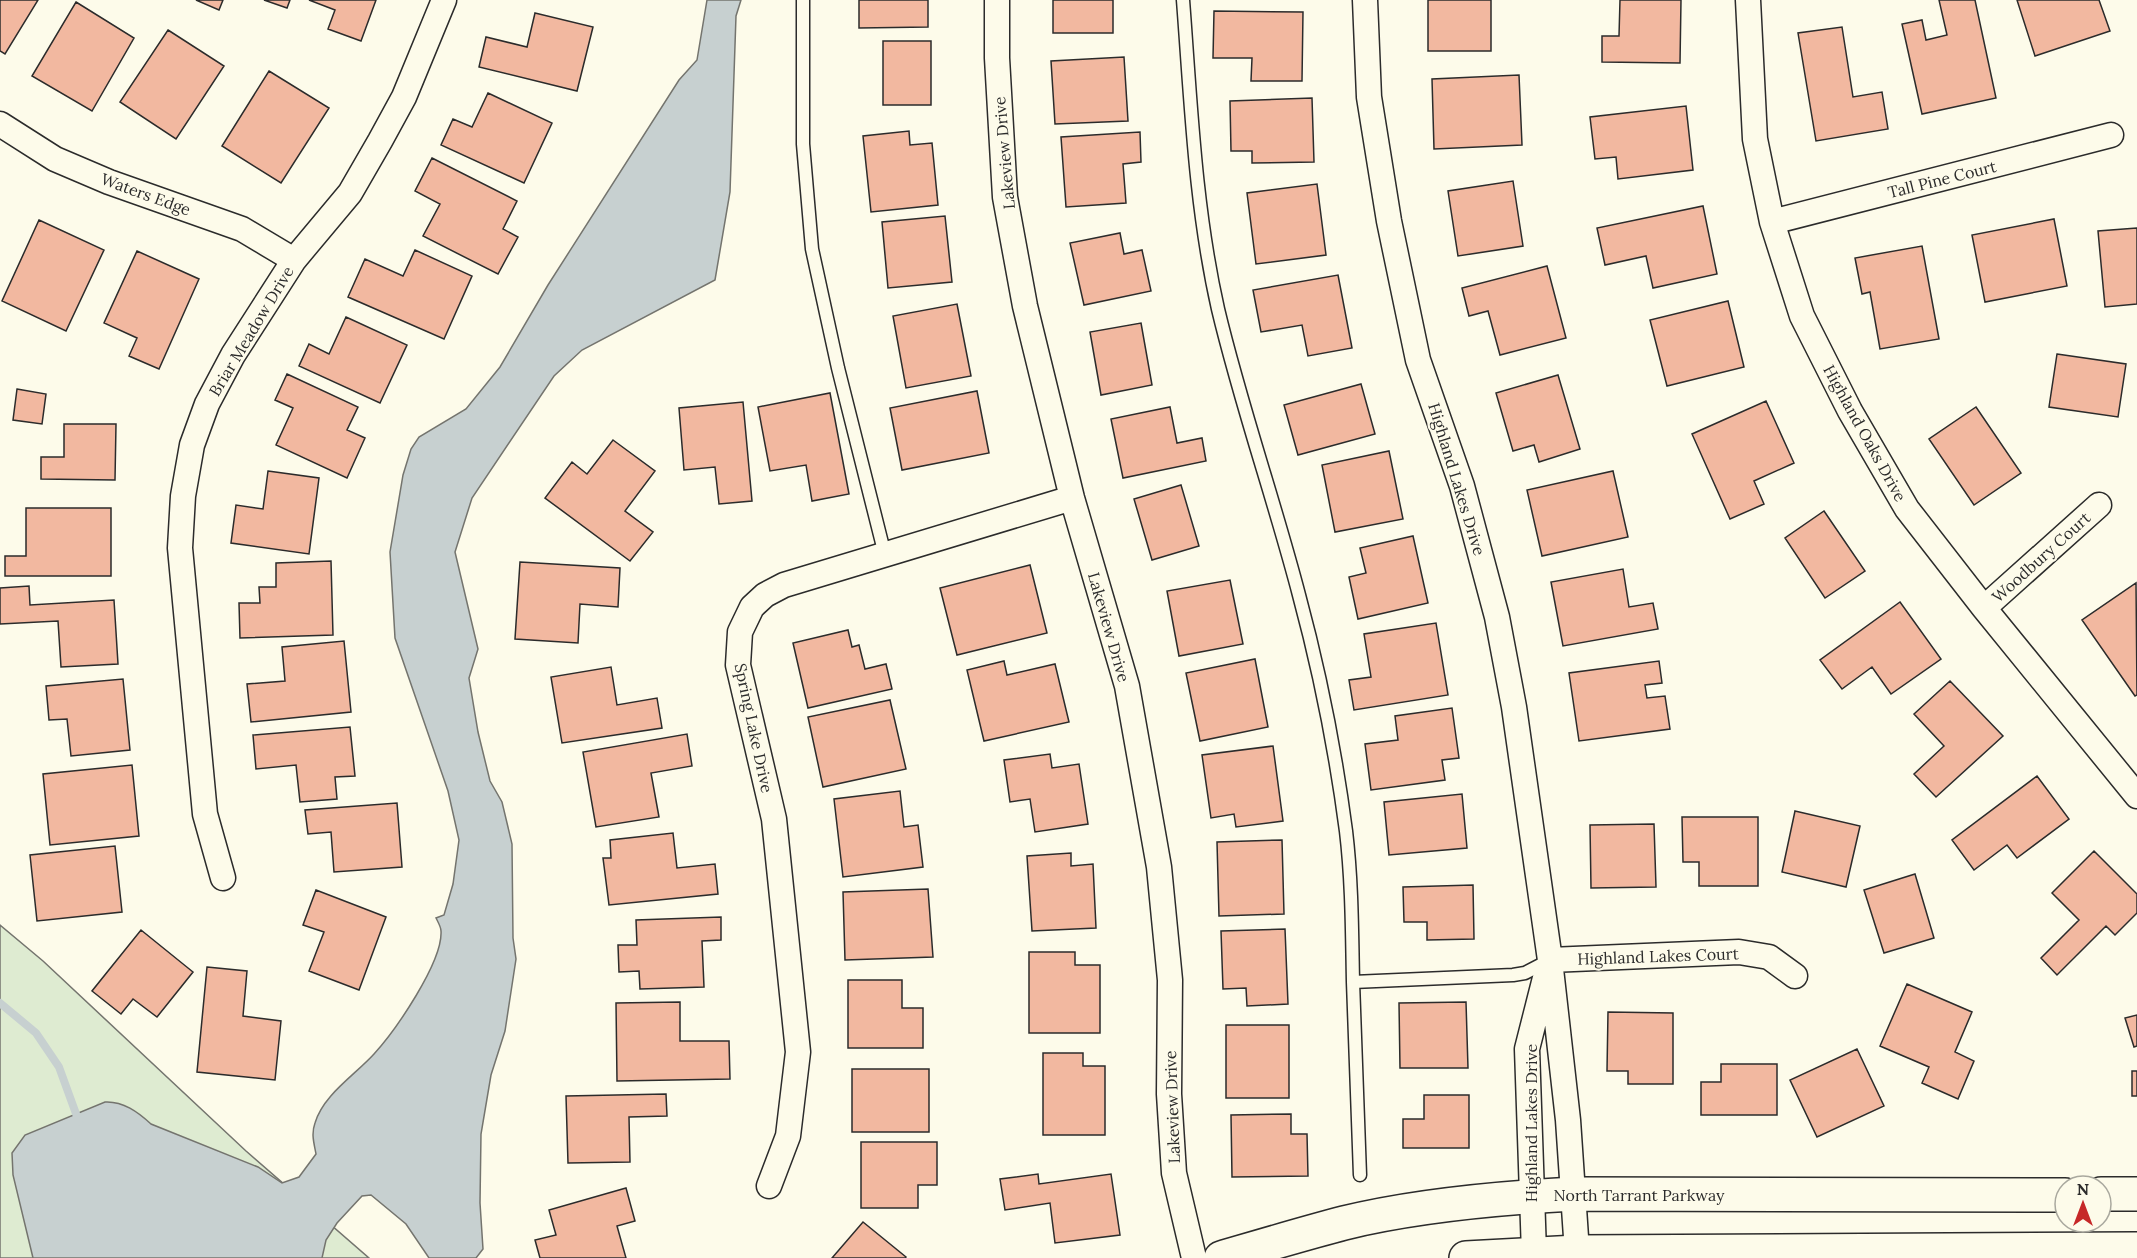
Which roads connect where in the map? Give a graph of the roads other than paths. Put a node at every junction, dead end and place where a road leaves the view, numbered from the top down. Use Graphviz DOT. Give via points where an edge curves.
graph roads {
  1 [pos="444,0"];
  2 [pos="803,0"];
  3 [pos="997,0"];
  4 [pos="1183,0"];
  5 [pos="1365,0"];
  6 [pos="1748,0"];
  7 [pos="0,124"];
  8 [pos="2111,135"];
  9 [pos="1772,222"];
  10 [pos="294,260"];
  11 [pos="1072,498"];
  12 [pos="2099,506"];
  13 [pos="885,555"];
  14 [pos="1984,608"];
  15 [pos="2137,796"];
  16 [pos="223,878"];
  17 [pos="1550,960"];
  18 [pos="1796,976"];
  19 [pos="1353,982"];
  20 [pos="1360,1175"];
  21 [pos="769,1186"];
  22 [pos="1574,1194"];
  23 [pos="2053,1194"];
  24 [pos="2113,1194"];
  25 [pos="2137,1194"];
  26 [pos="1531,1196"];
  27 [pos="2137,1249"];
  28 [pos="1577,1252"];
  29 [pos="1534,1253"];
  30 [pos="1194,1258"];
  31 [pos="1221,1258"];
  32 [pos="1466,1258"];
  1 -- 10 [label="street, Briar Meadow Drive" via="408,87 350,193"];
  2 -- 13 [label="lane" via="803,144 812,249"];
  3 -- 11 [label="street, Lakeview Drive" via="1005,197 1025,306"];
  4 -- 19 [label="lane" via="1193,155 1203,230 1250,433 1299,596 1330,743 1346,832"];
  5 -- 17 [label="street, Highland Lakes Drive" via="1369,97 1389,221 1418,360 1462,486 1497,616 1529,800"];
  6 -- 9 [label="street, Highland Oaks Drive" via="1755,139"];
  7 -- 10 [label="street, Waters Edge" via="54,159 242,229"];
  8 -- 9 [label="street, Tall Pine Court"];
  9 -- 14 [label="street, Highland Oaks Drive" via="1802,316 1850,411 1907,509"];
  10 -- 16 [label="street, Briar Meadow Drive" via="233,355 207,404 192,445 183,496 180,548 204,814"];
  11 -- 13 [label="street, Spring Lake Drive"];
  11 -- 30 [label="street, Lakeview Drive" via="1127,686 1159,867 1170,980 1169,1094 1174,1173"];
  12 -- 14 [label="street, Woodbury Court"];
  13 -- 21 [label="street, Spring Lake Drive" via="784,585 765,595 752,607 740,632 738,665 774,819 798,1052 788,1136"];
  14 -- 15 [label="street, Highland Oaks Drive"];
  17 -- 18 [label="street, Highland Lakes Court" via="1739,952 1769,957"];
  17 -- 19 [label="lane" via="1525,973 1505,976"];
  17 -- 22 [label="street, Highland Lakes Drive"];
  17 -- 26 [label="street, Highland Lakes Drive" via="1527,1049"];
  19 -- 20 [label="lane"];
  22 -- 23 [label="main road, North Tarrant Parkway"];
  22 -- 26 [label="main road, North Tarrant Parkway"];
  22 -- 28 [label="street, Highland Lakes Drive"];
  24 -- 25 [label="main road"];
  26 -- 29 [label="street, Highland Lakes Drive"];
  26 -- 31 [label="main road, North Tarrant Parkway" via="1446,1205 1346,1223"];
  27 -- 28 [label="main road"];
  28 -- 29 [label="main road"];
  29 -- 32 [label="main road"];
}
